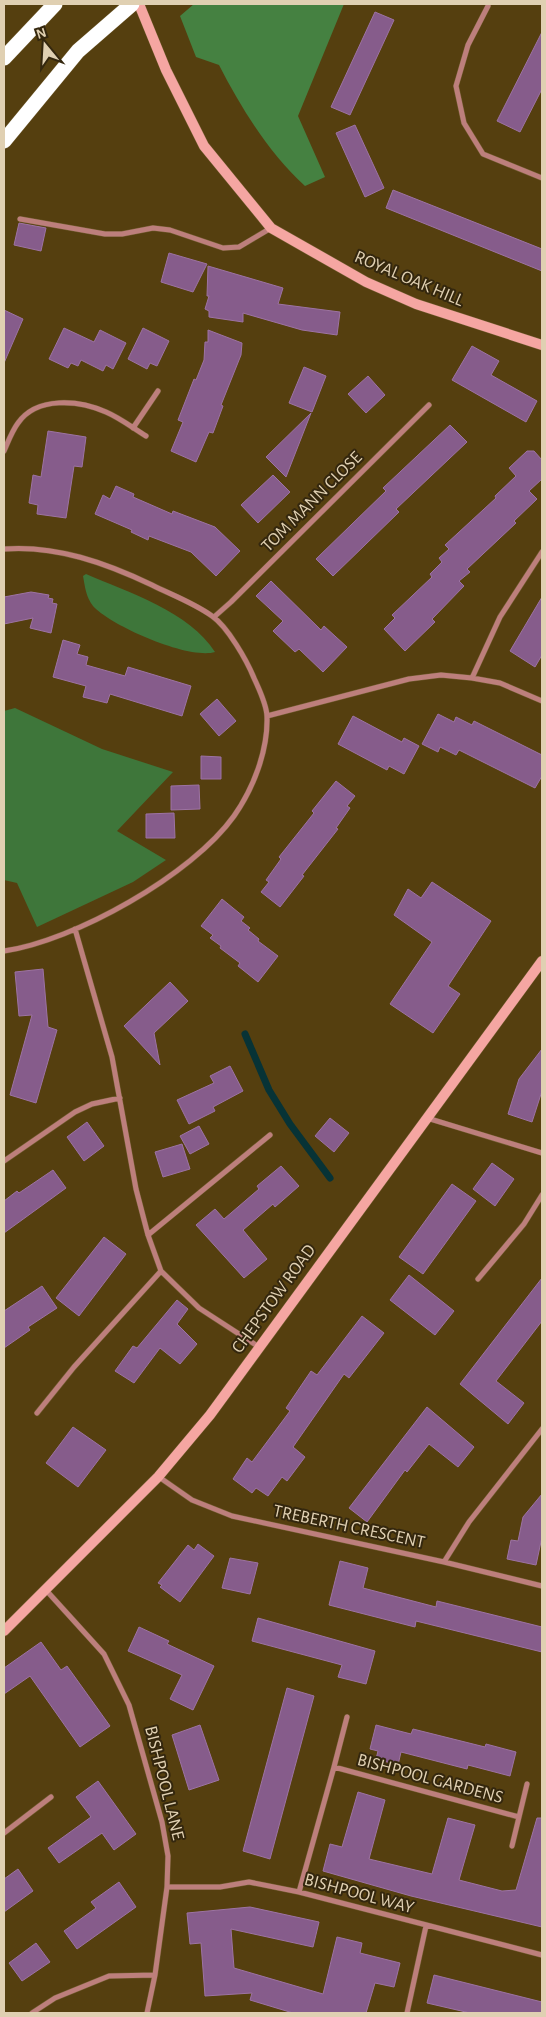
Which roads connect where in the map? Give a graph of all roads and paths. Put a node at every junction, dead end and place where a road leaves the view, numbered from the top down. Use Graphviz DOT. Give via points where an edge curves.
graph roads {
  1 [pos="55,4"];
  2 [pos="132,4"];
  3 [pos="139,4"];
  4 [pos="488,6"];
  5 [pos="4,58"];
  6 [pos="4,141"];
  7 [pos="542,178"];
  8 [pos="20,219"];
  9 [pos="271,228"];
  10 [pos="542,345"];
  11 [pos="158,391"];
  12 [pos="428,405"];
  13 [pos="133,428"];
  14 [pos="146,436"];
  15 [pos="4,451"];
  16 [pos="4,548"];
  17 [pos="542,552"];
  18 [pos="214,617"];
  19 [pos="472,678"];
  20 [pos="542,701"];
  21 [pos="267,716"];
  22 [pos="76,929"];
  23 [pos="4,951"];
  24 [pos="542,961"];
  25 [pos="120,1098"];
  26 [pos="426,1118"];
  27 [pos="270,1135"];
  28 [pos="542,1153"];
  29 [pos="4,1161"];
  30 [pos="542,1195"];
  31 [pos="148,1235"];
  32 [pos="161,1271"];
  33 [pos="478,1279"];
  34 [pos="259,1347"];
  35 [pos="37,1413"];
  36 [pos="542,1429"];
  37 [pos="158,1477"];
  38 [pos="444,1562"];
  39 [pos="542,1586"];
  40 [pos="45,1588"];
  41 [pos="4,1631"];
  42 [pos="347,1717"];
  43 [pos="334,1767"];
  44 [pos="527,1784"];
  45 [pos="51,1797"];
  46 [pos="519,1817"];
  47 [pos="4,1833"];
  48 [pos="512,1846"];
  49 [pos="167,1887"];
  50 [pos="300,1892"];
  51 [pos="426,1926"];
  52 [pos="542,1955"];
  53 [pos="155,1975"];
  54 [pos="32,2013"];
  55 [pos="147,2013"];
  56 [pos="407,2013"];
  1 -- 5 [label="highway"];
  2 -- 6 [label="highway" via="78,51"];
  3 -- 9 [label="main road, ROYAL OAK HILL" via="166,70 204,146"];
  4 -- 7 [label="street" via="468,45 456,86 464,123 483,154"];
  8 -- 9 [label="street" via="105,234 153,228 170,230 223,248 239,247"];
  9 -- 10 [label="main road, ROYAL OAK HILL" via="366,282 416,304"];
  11 -- 13 [label="street"];
  12 -- 18 [label="street, TOM MANN CLOSE"];
  13 -- 14 [label="street"];
  13 -- 15 [label="street" via="107,412 81,403 53,404 33,409 18,423"];
  16 -- 18 [label="street" via="42,549 88,559 137,578"];
  17 -- 19 [label="street" via="500,617"];
  18 -- 21 [label="street" via="246,660"];
  19 -- 20 [label="street" via="500,684"];
  19 -- 21 [label="street" via="409,679"];
  21 -- 22 [label="street" via="261,757 251,788 225,827 163,880"];
  22 -- 23 [label="street" via="20,949"];
  22 -- 25 [label="street" via="112,1057"];
  24 -- 26 [label="main road, CHEPSTOW ROAD"];
  25 -- 29 [label="street" via="92,1104 75,1112"];
  25 -- 31 [label="street" via="136,1189"];
  26 -- 28 [label="street"];
  26 -- 34 [label="main road, CHEPSTOW ROAD"];
  27 -- 31 [label="street"];
  30 -- 33 [label="street" via="524,1224"];
  31 -- 32 [label="street"];
  32 -- 34 [label="street" via="199,1308"];
  32 -- 35 [label="street"];
  34 -- 37 [label="main road, CHEPSTOW ROAD" via="210,1415"];
  36 -- 38 [label="street" via="469,1522"];
  37 -- 38 [label="street, TREBERTH CRESCENT" via="192,1500 232,1516"];
  37 -- 40 [label="main road, CHEPSTOW ROAD"];
  38 -- 39 [label="street, TREBERTH CRESCENT"];
  40 -- 41 [label="main road, CHEPSTOW ROAD"];
  40 -- 49 [label="street, BISHPOOL LANE" via="104,1654 129,1705 162,1822 168,1856"];
  42 -- 43 [label="street, BISHPOOL GARDENS"];
  43 -- 46 [label="street, BISHPOOL GARDENS"];
  43 -- 50 [label="street, BISHPOOL GARDENS"];
  44 -- 46 [label="street, BISHPOOL GARDENS"];
  45 -- 47 [label="street"];
  46 -- 48 [label="street, BISHPOOL GARDENS"];
  49 -- 50 [label="street, BISHPOOL WAY" via="220,1887 249,1882"];
  49 -- 53 [label="street, BISHPOOL LANE"];
  50 -- 51 [label="street, BISHPOOL WAY"];
  51 -- 52 [label="street, BISHPOOL WAY"];
  51 -- 56 [label="street"];
  53 -- 54 [label="street" via="109,1976 55,1998"];
  53 -- 55 [label="street, BISHPOOL LANE"];
}
